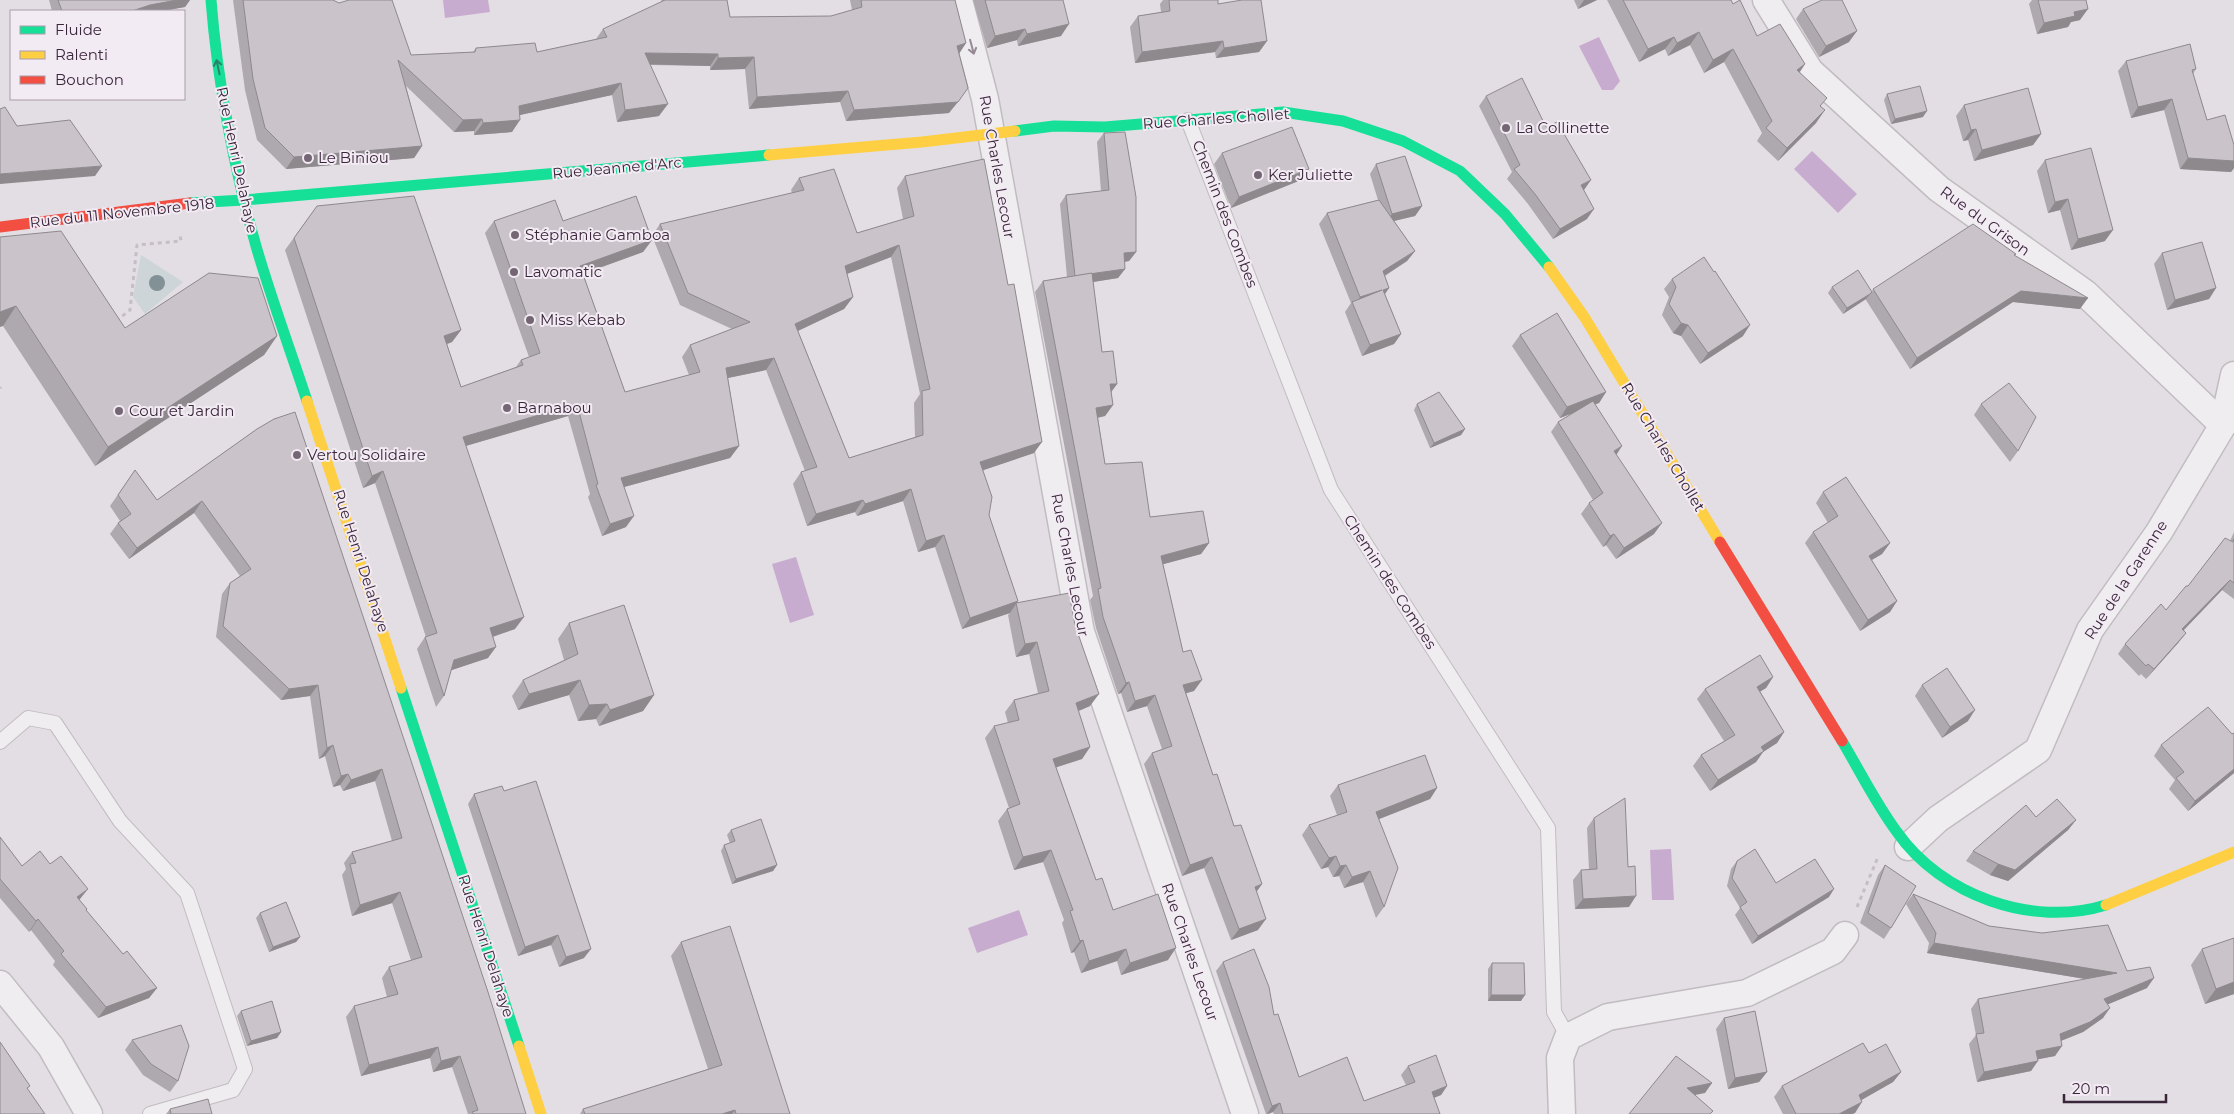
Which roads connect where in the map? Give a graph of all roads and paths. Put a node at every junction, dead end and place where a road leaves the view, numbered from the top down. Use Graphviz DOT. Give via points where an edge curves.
graph roads {
  1 [pos="212,0"];
  2 [pos="959,0"];
  3 [pos="1766,0"];
  4 [pos="1188,120"];
  5 [pos="991,133"];
  6 [pos="244,200"];
  7 [pos="0,227"];
  8 [pos="180,234"];
  9 [pos="109,327"];
  10 [pos="2234,375"];
  11 [pos="2229,428"];
  12 [pos="0,742"];
  13 [pos="1908,847"];
  14 [pos="1881,849"];
  15 [pos="2234,852"];
  16 [pos="1845,935"];
  17 [pos="0,984"];
  18 [pos="1568,1037"];
  19 [pos="89,1114"];
  20 [pos="150,1114"];
  21 [pos="541,1114"];
  22 [pos="1245,1114"];
  23 [pos="1562,1114"];
  6 -- 1 [label="street, Rue Henri Delahaye, one-way" via="215,54"];
  2 -- 5 [label="street, Rue Charles Lecour, one-way"];
  3 -- 11 [label="street, Rue du Grison" via="1810,70 1939,189 2085,293"];
  4 -- 5 [label="street, Rue Charles Chollet" via="1105,127 1054,126"];
  4 -- 13 [label="street, Rue Charles Chollet" via="1283,112 1344,121 1403,141 1460,171 1505,214 1547,264 1585,318"];
  4 -- 18 [label="lane, Chemin des Combes" via="1331,490 1548,828 1554,1012"];
  5 -- 6 [label="street, Rue Jeanne d'Arc" via="922,142"];
  5 -- 22 [label="street, Rue Charles Lecour" via="1081,632"];
  6 -- 7 [label="street, Rue du 11 Novembre 1918" via="180,203"];
  6 -- 21 [label="street, Rue Henri Delahaye" via="256,246"];
  8 -- 9 [label="path" via="181,241 137,245 130,310"];
  10 -- 11 [label="street, Rue de la Garenne"];
  11 -- 13 [label="street, Rue de la Garenne" via="2090,630 2038,750 1938,819"];
  12 -- 20 [label="lane" via="28,718 55,724 120,821 187,893 245,1069 233,1090"];
  13 -- 15 [label="street, Rue Charles Chollet" via="1942,876 1975,896 2017,909 2043,912 2082,910 2114,902"];
  14 -- 16 [label="path"];
  16 -- 18 [label="street" via="1833,951 1747,992 1608,1017"];
  17 -- 19 [label="street" via="51,1048"];
  18 -- 23 [label="street" via="1560,1058"];
}
